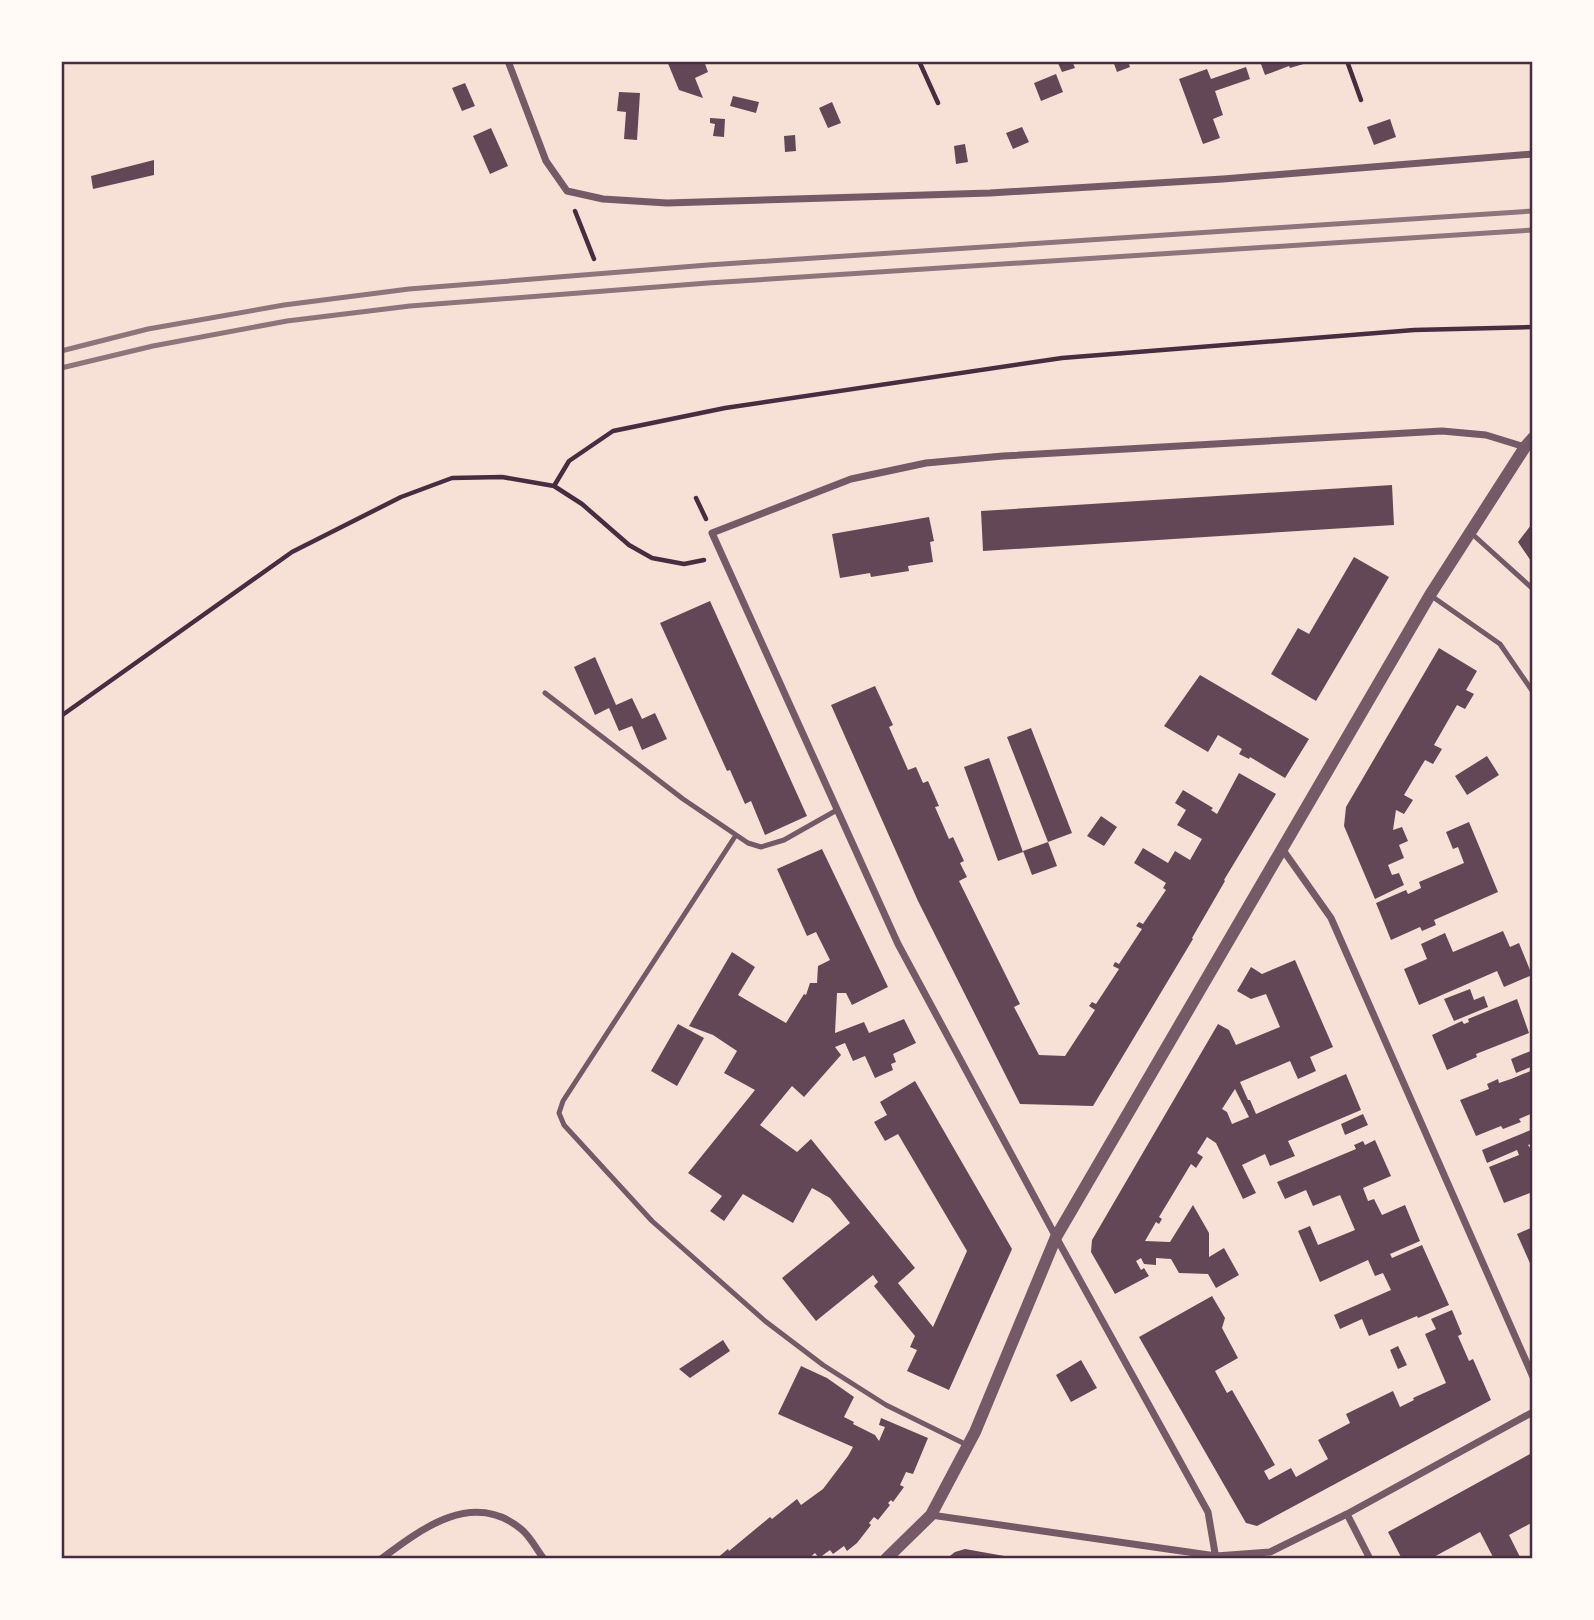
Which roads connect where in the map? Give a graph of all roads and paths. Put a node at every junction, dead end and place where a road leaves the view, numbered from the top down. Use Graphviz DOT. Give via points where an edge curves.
graph roads {
  1 [pos="508,61"];
  2 [pos="919,61"];
  3 [pos="1347,61"];
  4 [pos="1361,100"];
  5 [pos="938,103"];
  6 [pos="1533,154"];
  7 [pos="567,191"];
  8 [pos="594,259"];
  9 [pos="1533,327"];
  10 [pos="1529,442"];
  11 [pos="554,486"];
  12 [pos="1470,531"];
  13 [pos="722,556"];
  14 [pos="1533,589"];
  15 [pos="1430,595"];
  16 [pos="1533,692"];
  17 [pos="545,693"];
  18 [pos="61,716"];
  19 [pos="838,810"];
  20 [pos="736,835"];
  21 [pos="1283,850"];
  22 [pos="1056,1237"];
  23 [pos="1533,1377"];
  24 [pos="1530,1414"];
  25 [pos="1533,1424"];
  26 [pos="968,1446"];
  27 [pos="1347,1514"];
  28 [pos="931,1515"];
  29 [pos="1216,1558"];
  30 [pos="382,1559"];
  31 [pos="544,1559"];
  32 [pos="886,1559"];
  33 [pos="1370,1559"];
  1 -- 7 [label="street" via="546,161"];
  2 -- 5 [label="path"];
  3 -- 4 [label="path"];
  6 -- 7 [label="street" via="990,193 667,203"];
  7 -- 8 [label="path"];
  9 -- 11 [label="path" via="1414,330 1062,358 725,408 614,431 569,461"];
  10 -- 12 [label="street"];
  10 -- 13 [label="street" via="1442,431 926,463 851,480 712,533"];
  11 -- 13 [label="path" via="652,558 684,564"];
  11 -- 18 [label="path" via="502,477 452,478 401,497 292,552"];
  12 -- 14 [label="lane"];
  12 -- 15 [label="street"];
  13 -- 19 [label="street"];
  15 -- 16 [label="lane" via="1500,644"];
  15 -- 21 [label="street"];
  17 -- 20 [label="lane"];
  19 -- 20 [label="lane" via="784,840 761,847"];
  19 -- 22 [label="street" via="898,944"];
  20 -- 26 [label="lane" via="559,1113 564,1125 652,1221 765,1321 886,1405"];
  21 -- 22 [label="street"];
  21 -- 23 [label="street" via="1331,918"];
  22 -- 26 [label="street"];
  22 -- 29 [label="street" via="1208,1513"];
  24 -- 25 [label="street"];
  24 -- 27 [label="street"];
  26 -- 28 [label="street"];
  27 -- 29 [label="street" via="1270,1552"];
  27 -- 33 [label="street"];
  28 -- 29 [label="street"];
  28 -- 32 [label="street"];
  30 -- 31 [label="street" via="425,1527 460,1513 491,1513 521,1529"];
}
